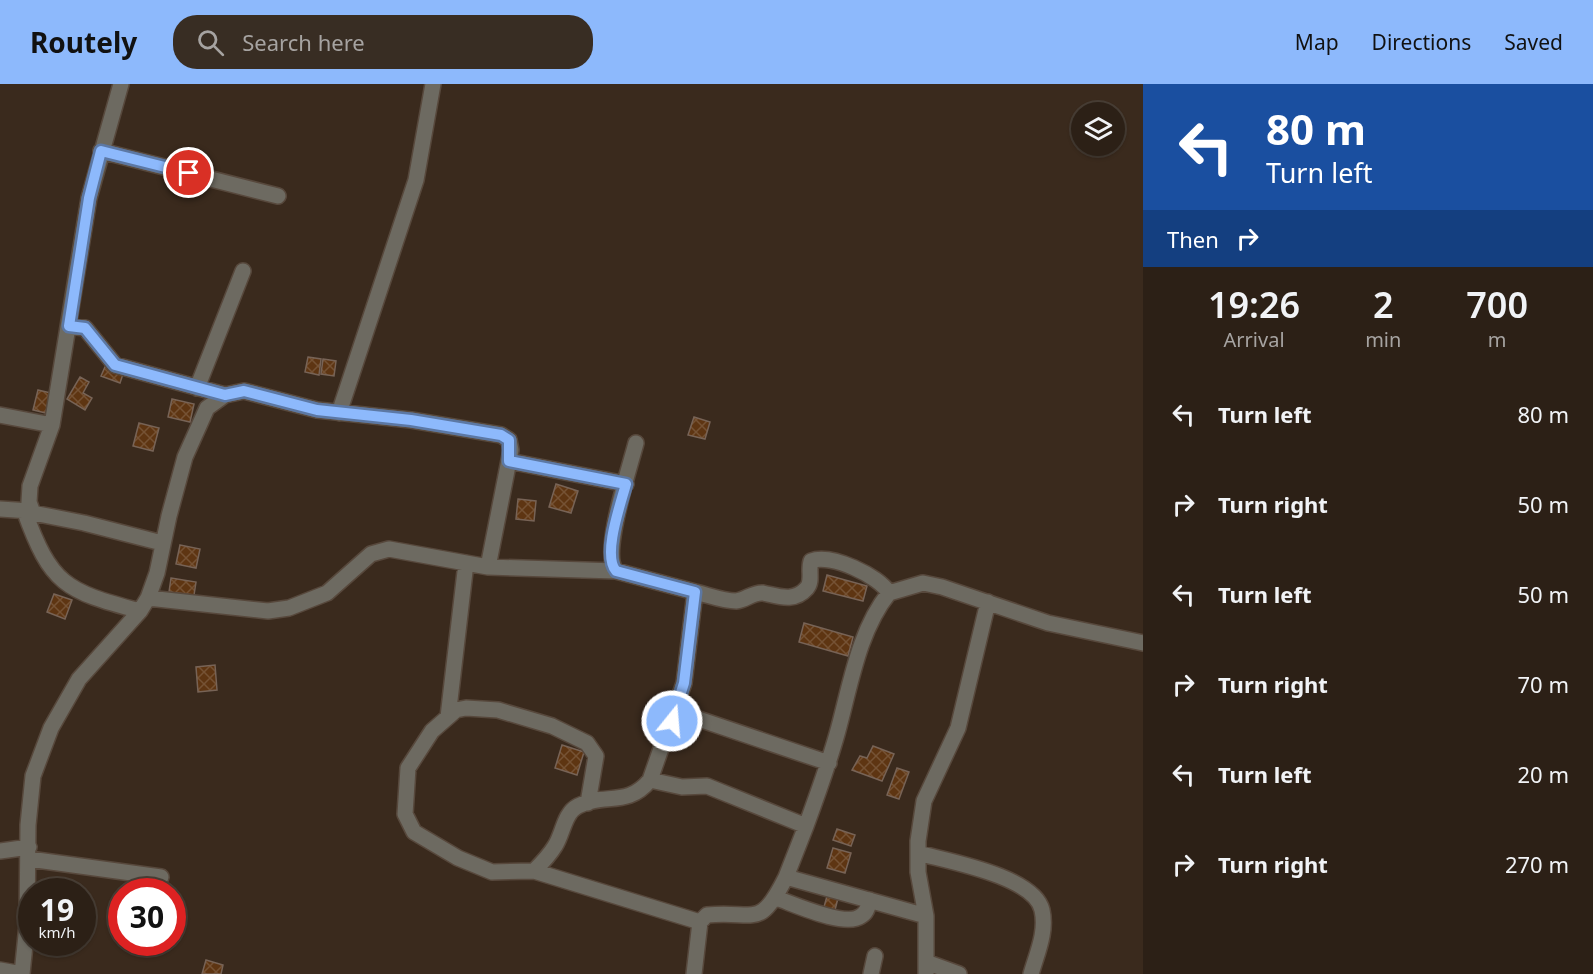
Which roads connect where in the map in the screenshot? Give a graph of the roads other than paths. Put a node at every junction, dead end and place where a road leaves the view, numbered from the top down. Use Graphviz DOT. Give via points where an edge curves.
graph roads {
  1 [pos="121,84"];
  2 [pos="433,84"];
  3 [pos="101,151"];
  4 [pos="278,196"];
  5 [pos="243,271"];
  6 [pos="69,326"];
  7 [pos="197,388"];
  8 [pos="225,395"];
  9 [pos="339,413"];
  10 [pos="0,415"];
  11 [pos="52,425"];
  12 [pos="636,443"];
  13 [pos="509,461"];
  14 [pos="626,484"];
  15 [pos="0,509"];
  16 [pos="27,510"];
  17 [pos="162,543"];
  18 [pos="466,563"];
  19 [pos="488,567"];
  20 [pos="616,571"];
  21 [pos="695,592"];
  22 [pos="889,593"];
  23 [pos="148,598"];
  24 [pos="988,602"];
  25 [pos="140,611"];
  26 [pos="1143,644"];
  27 [pos="675,711"];
  28 [pos="448,717"];
  29 [pos="829,764"];
  30 [pos="650,780"];
  31 [pos="588,803"];
  32 [pos="806,826"];
  33 [pos="0,851"];
  34 [pos="29,853"];
  35 [pos="918,853"];
  36 [pos="534,870"];
  37 [pos="161,877"];
  38 [pos="786,877"];
  39 [pos="776,898"];
  40 [pos="870,900"];
  41 [pos="926,916"];
  42 [pos="700,922"];
  43 [pos="875,956"];
  44 [pos="926,968"];
  45 [pos="0,970"];
  46 [pos="22,974"];
  47 [pos="694,974"];
  48 [pos="871,974"];
  49 [pos="959,974"];
  50 [pos="1031,974"];
  1 -- 3 [label="street"];
  2 -- 9 [label="street" via="416,180"];
  3 -- 4 [label="street"];
  3 -- 6 [label="street" via="89,198"];
  5 -- 7 [label="street"];
  6 -- 7 [label="street" via="85,328 115,365"];
  6 -- 11 [label="street"];
  7 -- 8 [label="street"];
  8 -- 9 [label="street" via="244,391"];
  8 -- 17 [label="street" via="207,408 185,456"];
  9 -- 13 [label="street" via="501,435 509,440"];
  10 -- 11 [label="street"];
  11 -- 16 [label="street" via="30,486"];
  12 -- 14 [label="street"];
  13 -- 14 [label="street"];
  13 -- 19 [label="street"];
  14 -- 20 [label="street" via="611,545 612,567"];
  15 -- 16 [label="street"];
  16 -- 17 [label="street"];
  16 -- 25 [label="street" via="37,548 48,567 64,582 92,598"];
  17 -- 23 [label="street"];
  18 -- 19 [label="street"];
  18 -- 23 [label="street" via="388,549 378,551 327,593 300,605 268,611"];
  18 -- 28 [label="street"];
  19 -- 20 [label="street"];
  20 -- 21 [label="street"];
  21 -- 22 [label="street" via="733,601 754,594 785,598 805,590 811,561 817,559 879,580"];
  21 -- 27 [label="street" via="684,683"];
  22 -- 24 [label="street" via="923,583"];
  22 -- 29 [label="street" via="860,651"];
  23 -- 25 [label="street"];
  24 -- 26 [label="street" via="1048,623"];
  24 -- 35 [label="street" via="958,728 924,801"];
  25 -- 34 [label="street" via="79,679 51,728 30,792"];
  27 -- 29 [label="street"];
  27 -- 30 [label="street"];
  28 -- 31 [label="street" via="466,708 498,710 552,726 588,743 596,756"];
  28 -- 36 [label="street" via="432,731 408,768 405,814 414,832 458,858 492,872"];
  29 -- 32 [label="street"];
  30 -- 31 [label="street" via="640,792 622,799"];
  30 -- 32 [label="street" via="682,787 706,786"];
  31 -- 36 [label="street" via="576,807 568,816 549,857"];
  32 -- 38 [label="street"];
  33 -- 34 [label="street"];
  34 -- 37 [label="street"];
  34 -- 46 [label="street"];
  35 -- 41 [label="street"];
  35 -- 50 [label="street" via="990,872 1036,898 1042,907 1044,927"];
  36 -- 42 [label="street"];
  38 -- 39 [label="street"];
  38 -- 40 [label="street"];
  39 -- 40 [label="street" via="853,920 866,912"];
  39 -- 42 [label="street" via="761,913 746,917 706,915"];
  40 -- 41 [label="street"];
  41 -- 44 [label="street"];
  42 -- 47 [label="street"];
  43 -- 48 [label="street"];
  44 -- 49 [label="street"];
  45 -- 46 [label="street"];
}
